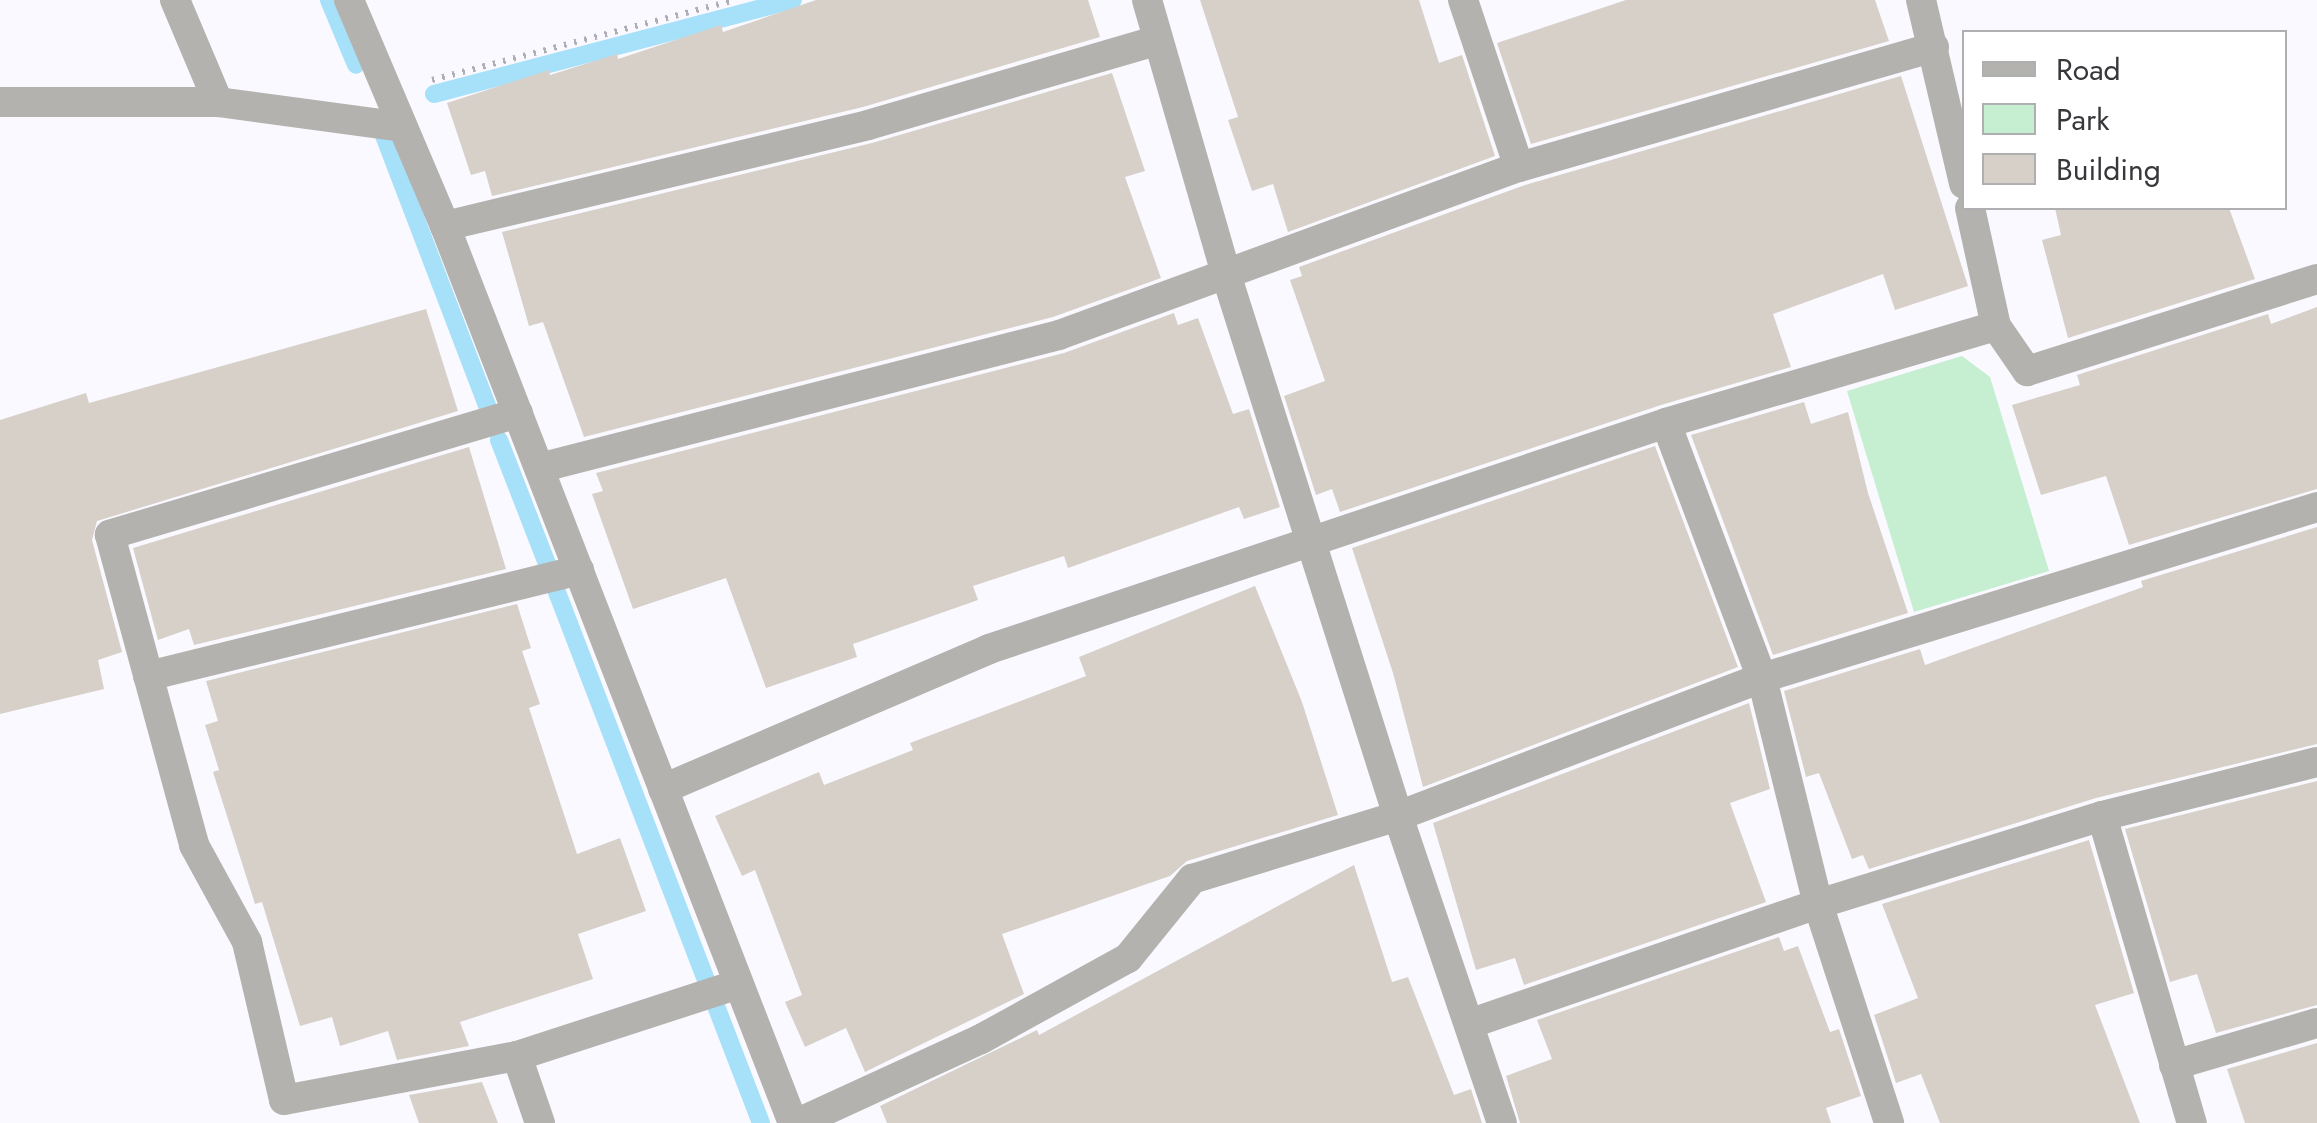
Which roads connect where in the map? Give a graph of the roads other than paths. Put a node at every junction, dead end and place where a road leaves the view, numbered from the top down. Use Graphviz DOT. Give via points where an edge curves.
graph roads {
  1 [pos="175,0"];
  2 [pos="348,0"];
  3 [pos="1147,0"];
  4 [pos="1462,0"];
  5 [pos="1922,0"];
  6 [pos="1158,40"];
  7 [pos="1934,47"];
  8 [pos="0,102"];
  9 [pos="218,102"];
  10 [pos="402,127"];
  11 [pos="1519,167"];
  12 [pos="1962,175"];
  13 [pos="1970,210"];
  14 [pos="445,226"];
  15 [pos="1225,271"];
  16 [pos="2317,278"];
  17 [pos="1996,326"];
  18 [pos="518,413"];
  19 [pos="1666,423"];
  20 [pos="539,468"];
  21 [pos="2317,507"];
  22 [pos="1314,543"];
  23 [pos="578,570"];
  24 [pos="148,676"];
  25 [pos="1762,678"];
  26 [pos="2317,762"];
  27 [pos="664,789"];
  28 [pos="1398,816"];
  29 [pos="2102,816"];
  30 [pos="1818,904"];
  31 [pos="738,984"];
  32 [pos="2317,1023"];
  33 [pos="1468,1024"];
  34 [pos="517,1056"];
  35 [pos="2174,1065"];
  36 [pos="540,1123"];
  37 [pos="795,1123"];
  38 [pos="1502,1123"];
  39 [pos="1889,1123"];
  40 [pos="2192,1123"];
  1 -- 9 [label="street"];
  2 -- 10 [label="street"];
  3 -- 6 [label="street"];
  4 -- 11 [label="street"];
  5 -- 7 [label="street"];
  6 -- 14 [label="street" via="868,125"];
  6 -- 15 [label="street"];
  7 -- 11 [label="street"];
  7 -- 12 [label="street"];
  8 -- 9 [label="street"];
  9 -- 10 [label="street"];
  10 -- 14 [label="street"];
  11 -- 15 [label="street"];
  13 -- 17 [label="street"];
  14 -- 18 [label="street"];
  15 -- 20 [label="street" via="1059,334"];
  15 -- 22 [label="street"];
  16 -- 17 [label="street" via="2027,371"];
  17 -- 19 [label="street"];
  18 -- 20 [label="street"];
  18 -- 24 [label="street" via="110,535"];
  19 -- 22 [label="street"];
  19 -- 25 [label="street"];
  20 -- 23 [label="street"];
  21 -- 25 [label="street"];
  22 -- 27 [label="street" via="989,648"];
  22 -- 28 [label="street"];
  23 -- 24 [label="street"];
  23 -- 27 [label="street"];
  24 -- 34 [label="street" via="194,845 247,942 284,1100"];
  25 -- 28 [label="street"];
  25 -- 30 [label="street"];
  26 -- 29 [label="street"];
  27 -- 31 [label="street"];
  28 -- 33 [label="street"];
  28 -- 37 [label="street" via="1192,879 1128,958 982,1039"];
  29 -- 30 [label="street"];
  29 -- 35 [label="street"];
  30 -- 33 [label="street"];
  30 -- 39 [label="street"];
  31 -- 34 [label="street"];
  31 -- 37 [label="street"];
  32 -- 35 [label="street"];
  33 -- 38 [label="street"];
  34 -- 36 [label="street"];
  35 -- 40 [label="street"];
}
